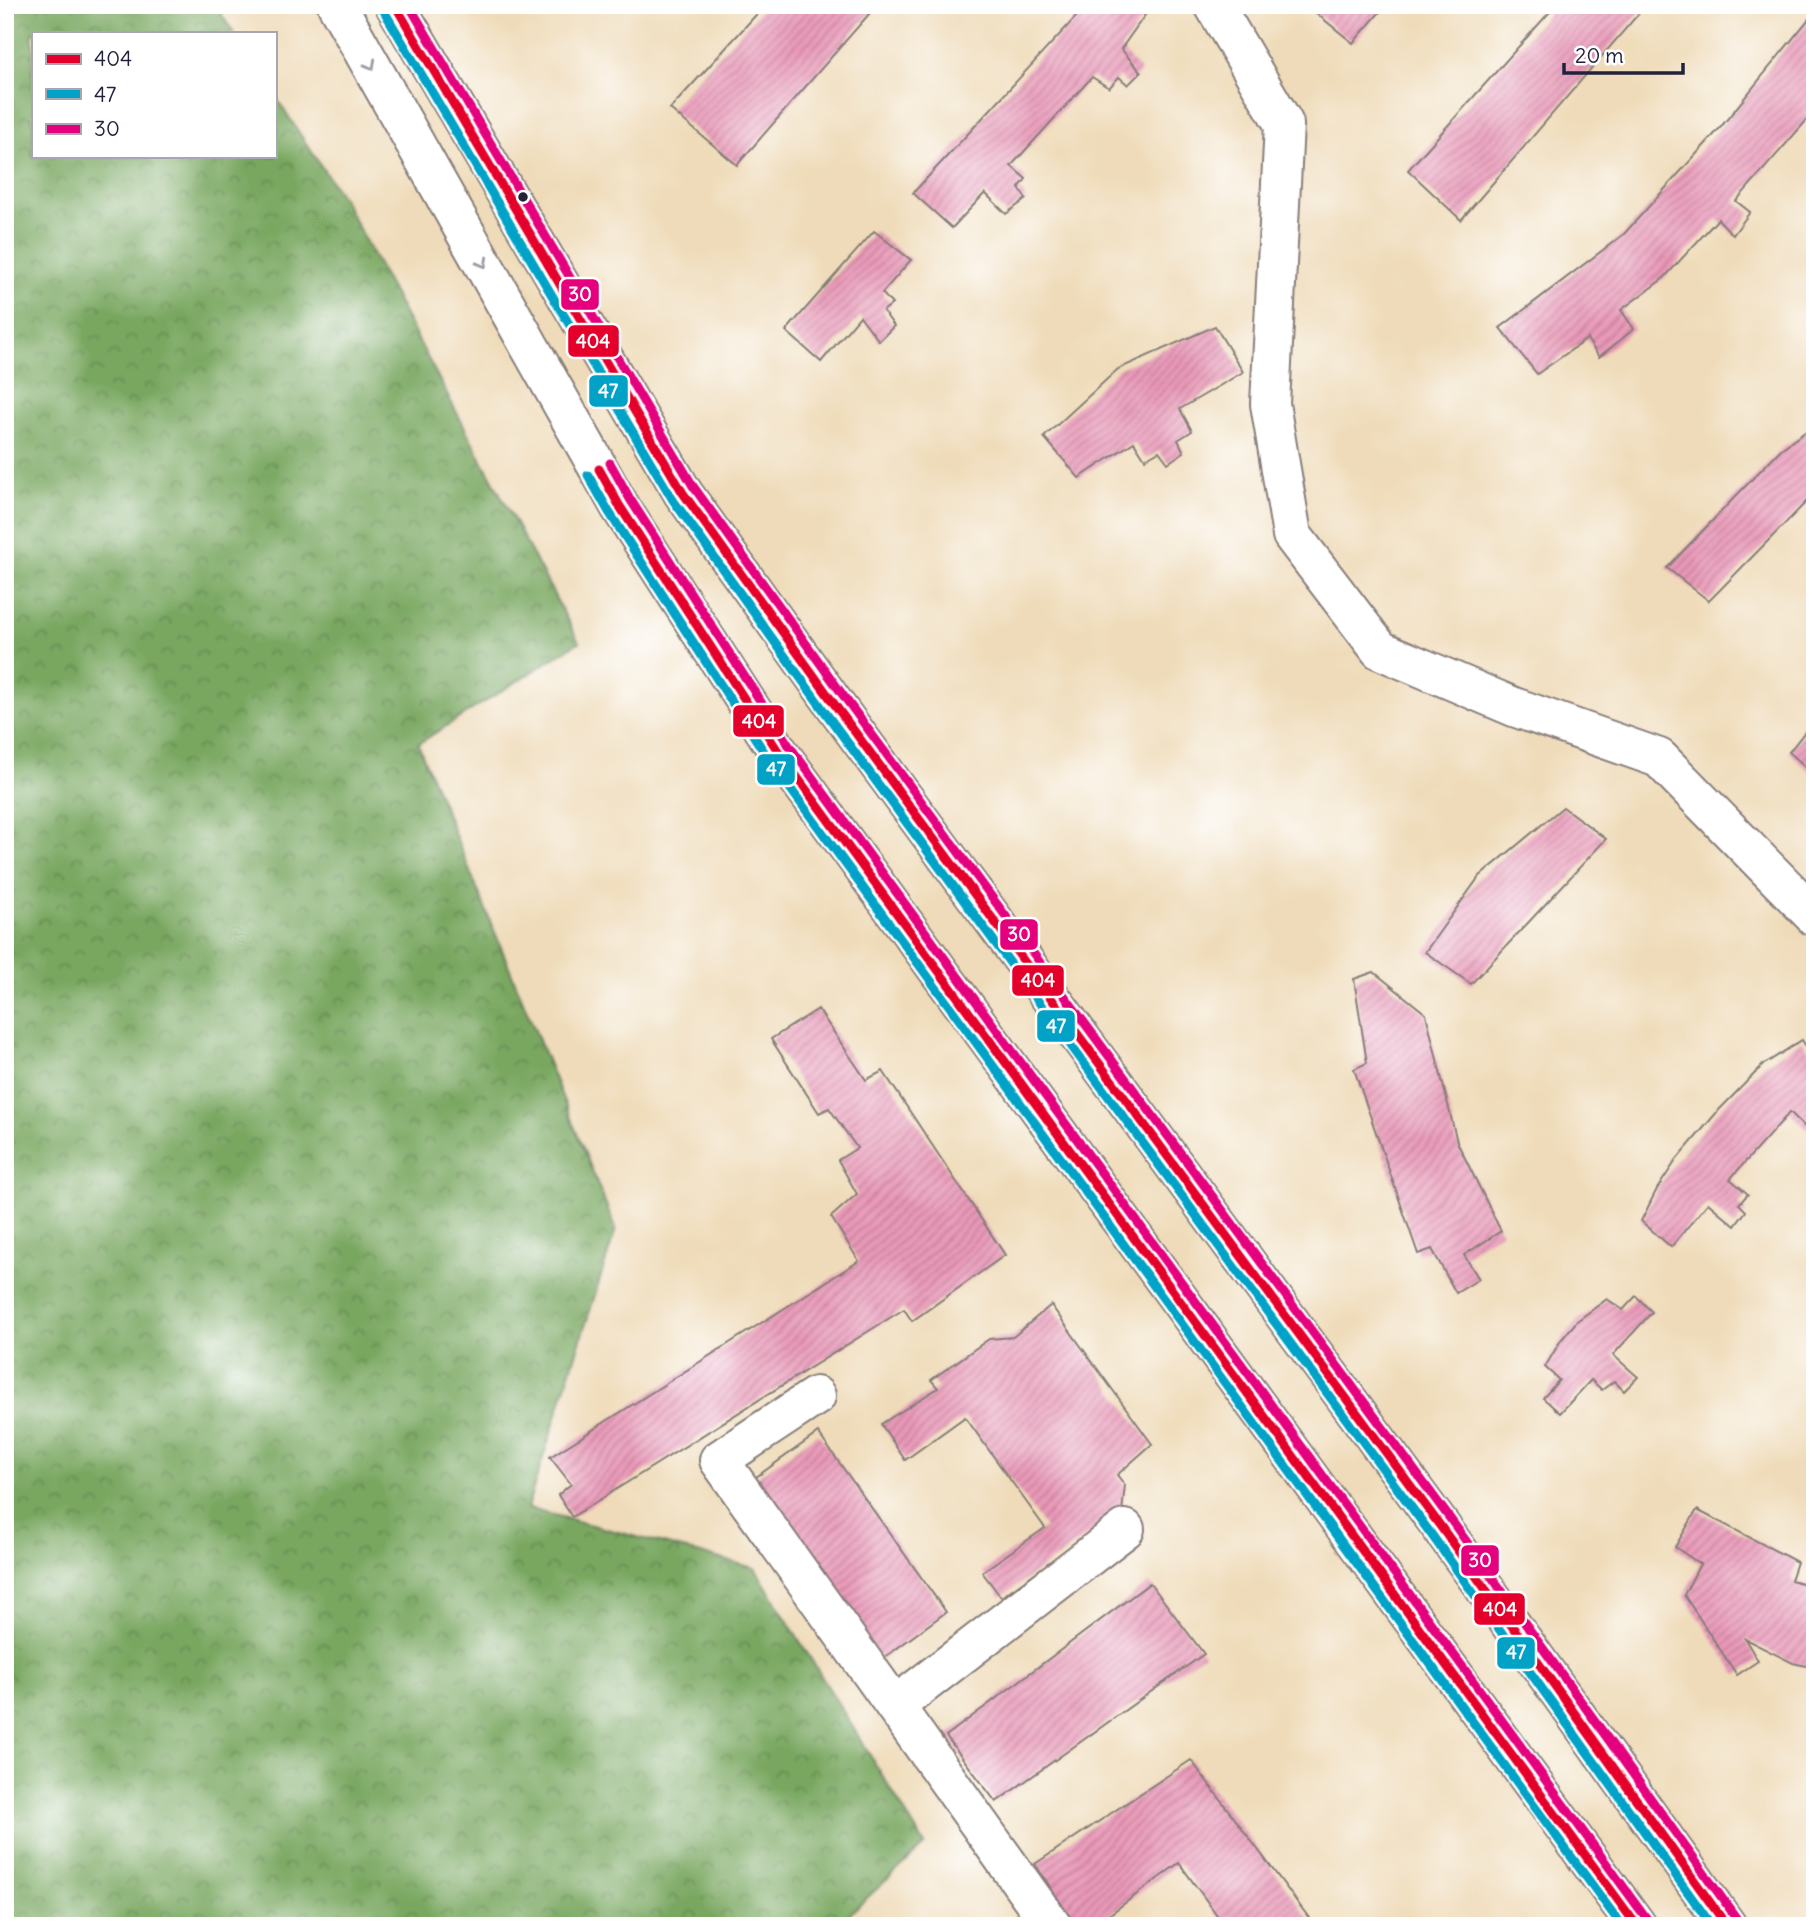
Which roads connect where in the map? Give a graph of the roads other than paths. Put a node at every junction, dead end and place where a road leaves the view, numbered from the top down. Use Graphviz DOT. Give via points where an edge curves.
graph roads {
  1 [pos="337,5"];
  2 [pos="395,5"];
  3 [pos="1214,5"];
  4 [pos="1815,917"];
  5 [pos="816,1396"];
  6 [pos="1125,1529"];
  7 [pos="895,1706"];
  8 [pos="1052,1926"];
  9 [pos="1637,1926"];
  10 [pos="1727,1926"];
  1 -- 9 [label="main road, one-way" via="619,505 778,751"];
  2 -- 10 [label="main road" via="683,493 1441,1527"];
  3 -- 4 [label="main road" via="1284,124 1270,404 1292,535 1380,650 1514,708 1660,758"];
  5 -- 7 [label="main road" via="719,1460"];
  6 -- 7 [label="main road"];
  7 -- 8 [label="main road"];
}
